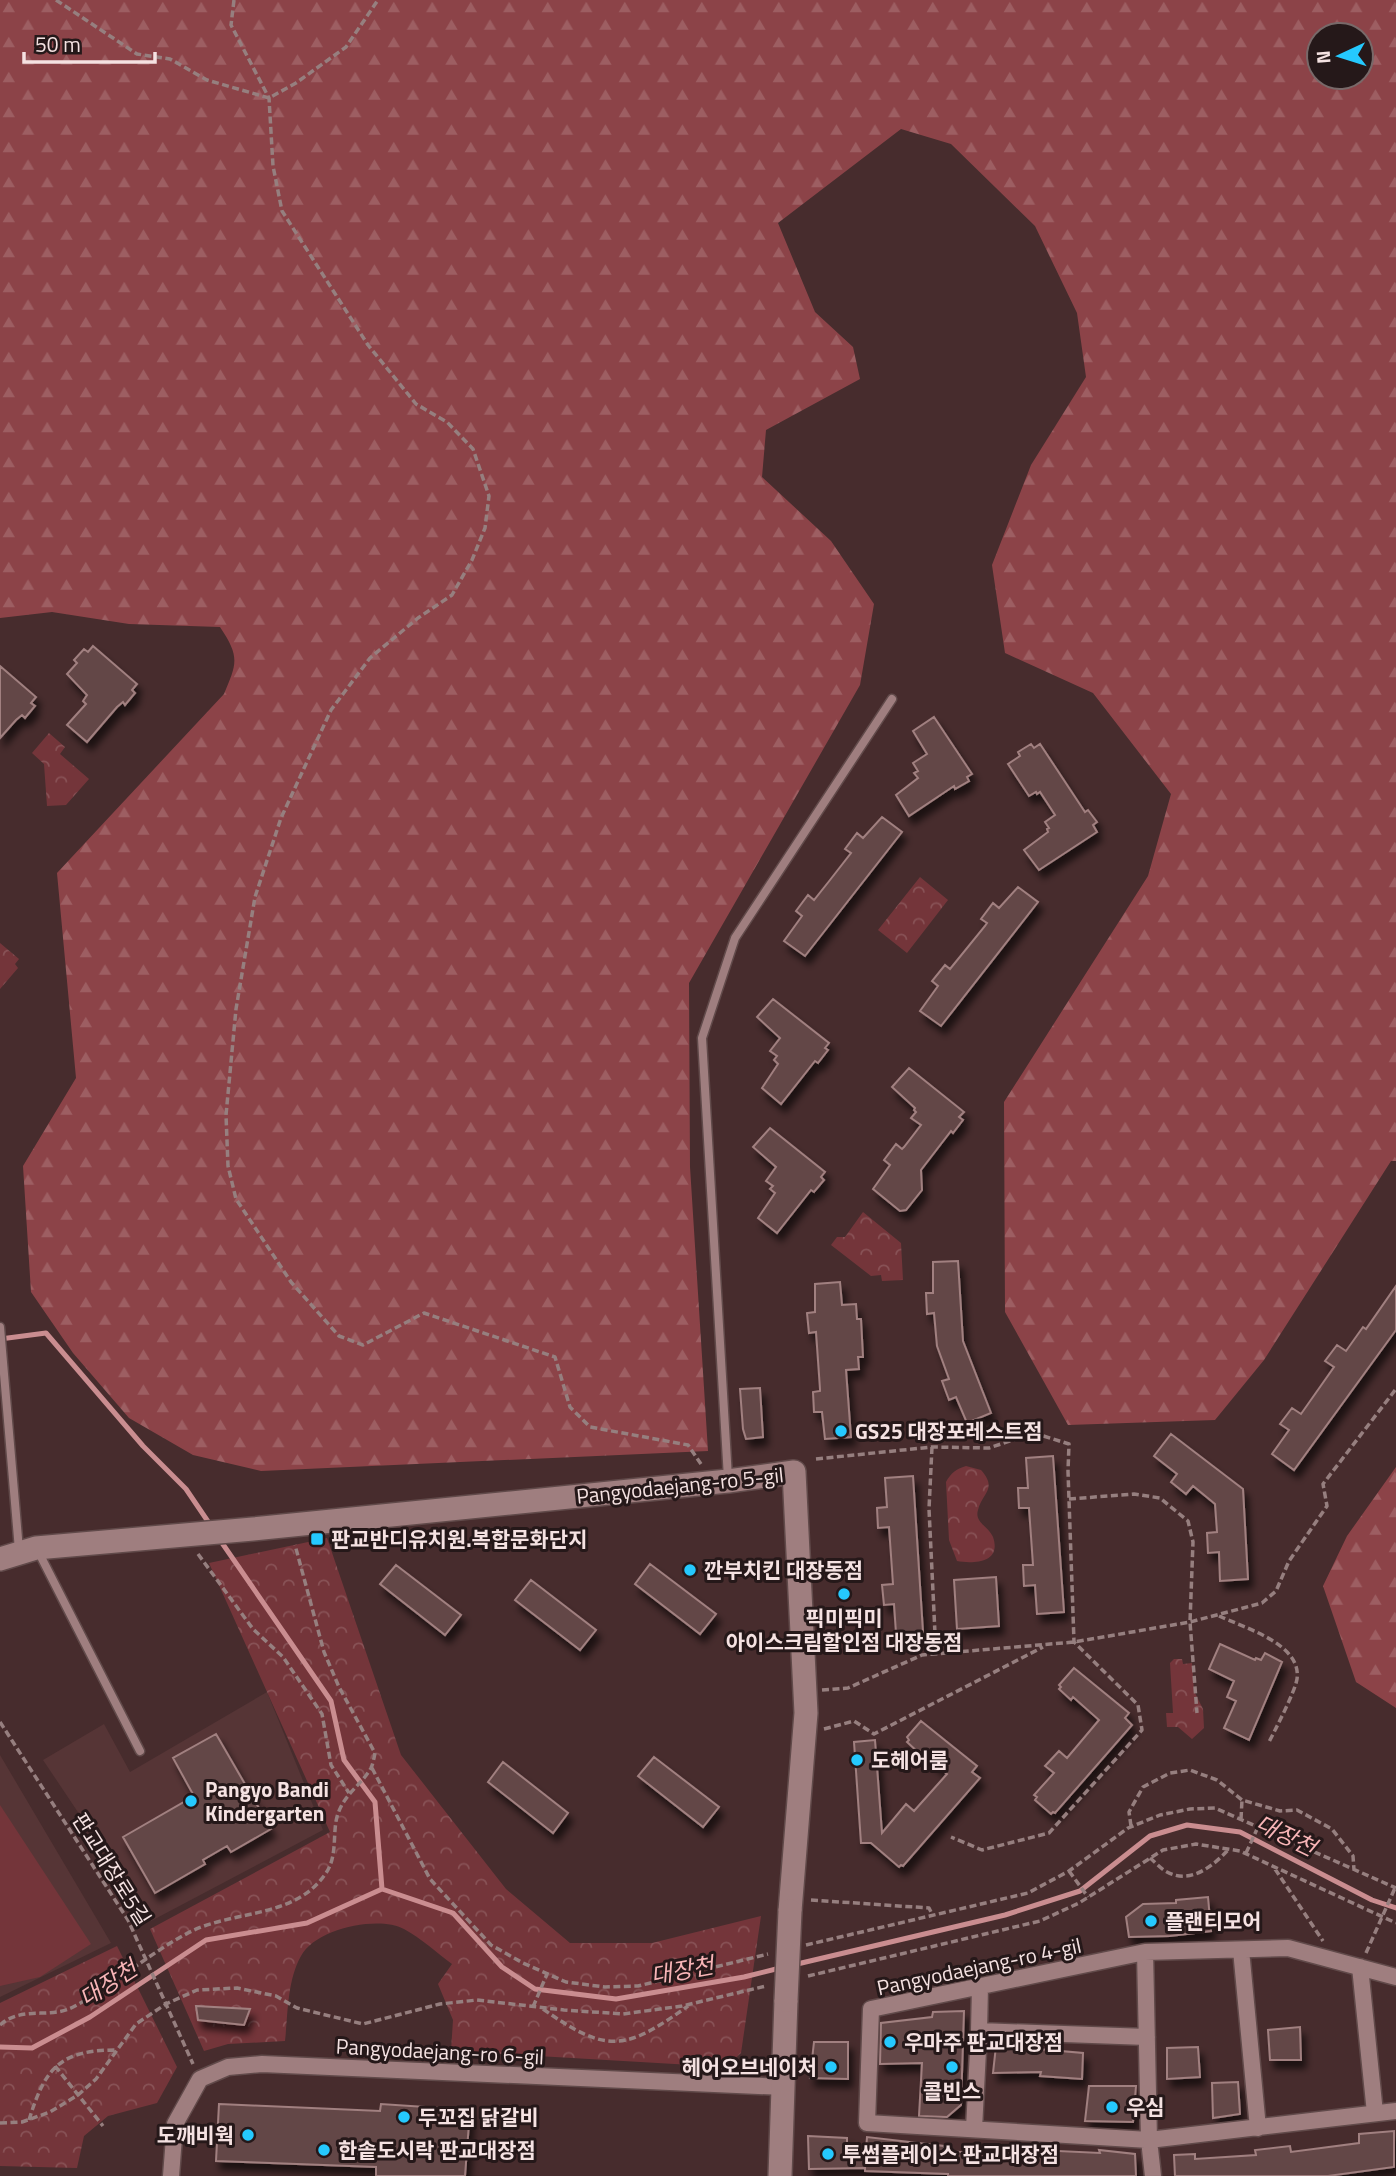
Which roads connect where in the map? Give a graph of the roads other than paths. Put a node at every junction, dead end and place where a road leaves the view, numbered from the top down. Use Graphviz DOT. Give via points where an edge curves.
graph roads {
  1 [pos="892,699"];
  2 [pos="0,1327"];
  3 [pos="721,1482"];
  4 [pos="19,1554"];
  5 [pos="140,1751"];
  6 [pos="1241,1950"];
  7 [pos="1145,1952"];
  8 [pos="1360,1967"];
  9 [pos="1396,1977"];
  10 [pos="980,1987"];
  11 [pos="979,2031"];
  12 [pos="1147,2037"];
  13 [pos="784,2087"];
  14 [pos="1396,2111"];
  15 [pos="1375,2113"];
  16 [pos="1258,2128"];
  17 [pos="974,2129"];
  18 [pos="1149,2140"];
  19 [pos="171,2176"];
  20 [pos="780,2176"];
  21 [pos="1153,2176"];
  1 -- 3 [label="lane" via="735,938 702,1038"];
  2 -- 4 [label="lane"];
  3 -- 4 [label="street, Pangyodaejang-ro 5-gil"];
  3 -- 13 [label="street, Pangyodaejang-ro 5-gil, bridge" via="794,1472 805,1733 779,1992"];
  4 -- 5 [label="lane"];
  6 -- 7 [label="street, Pangyodaejang-ro 4-gil"];
  6 -- 8 [label="street, Pangyodaejang-ro 4-gil" via="1288,1948"];
  6 -- 16 [label="street"];
  7 -- 10 [label="street, Pangyodaejang-ro 4-gil"];
  7 -- 12 [label="street"];
  8 -- 9 [label="street, Pangyodaejang-ro 4-gil"];
  8 -- 15 [label="street"];
  10 -- 11 [label="street"];
  10 -- 17 [label="street, Pangyodaejang-ro 4-gil" via="871,2009 867,2123"];
  11 -- 12 [label="street"];
  11 -- 17 [label="street"];
  12 -- 18 [label="street"];
  13 -- 19 [label="street, Pangyodaejang-ro 6-gil" via="262,2064 228,2067 200,2080 175,2124"];
  13 -- 20 [label="street"];
  14 -- 15 [label="street, Pangyodaejang-ro 4-gil"];
  15 -- 16 [label="street, Pangyodaejang-ro 4-gil"];
  16 -- 18 [label="street, Pangyodaejang-ro 4-gil"];
  17 -- 18 [label="street, Pangyodaejang-ro 4-gil"];
  18 -- 21 [label="street"];
}
